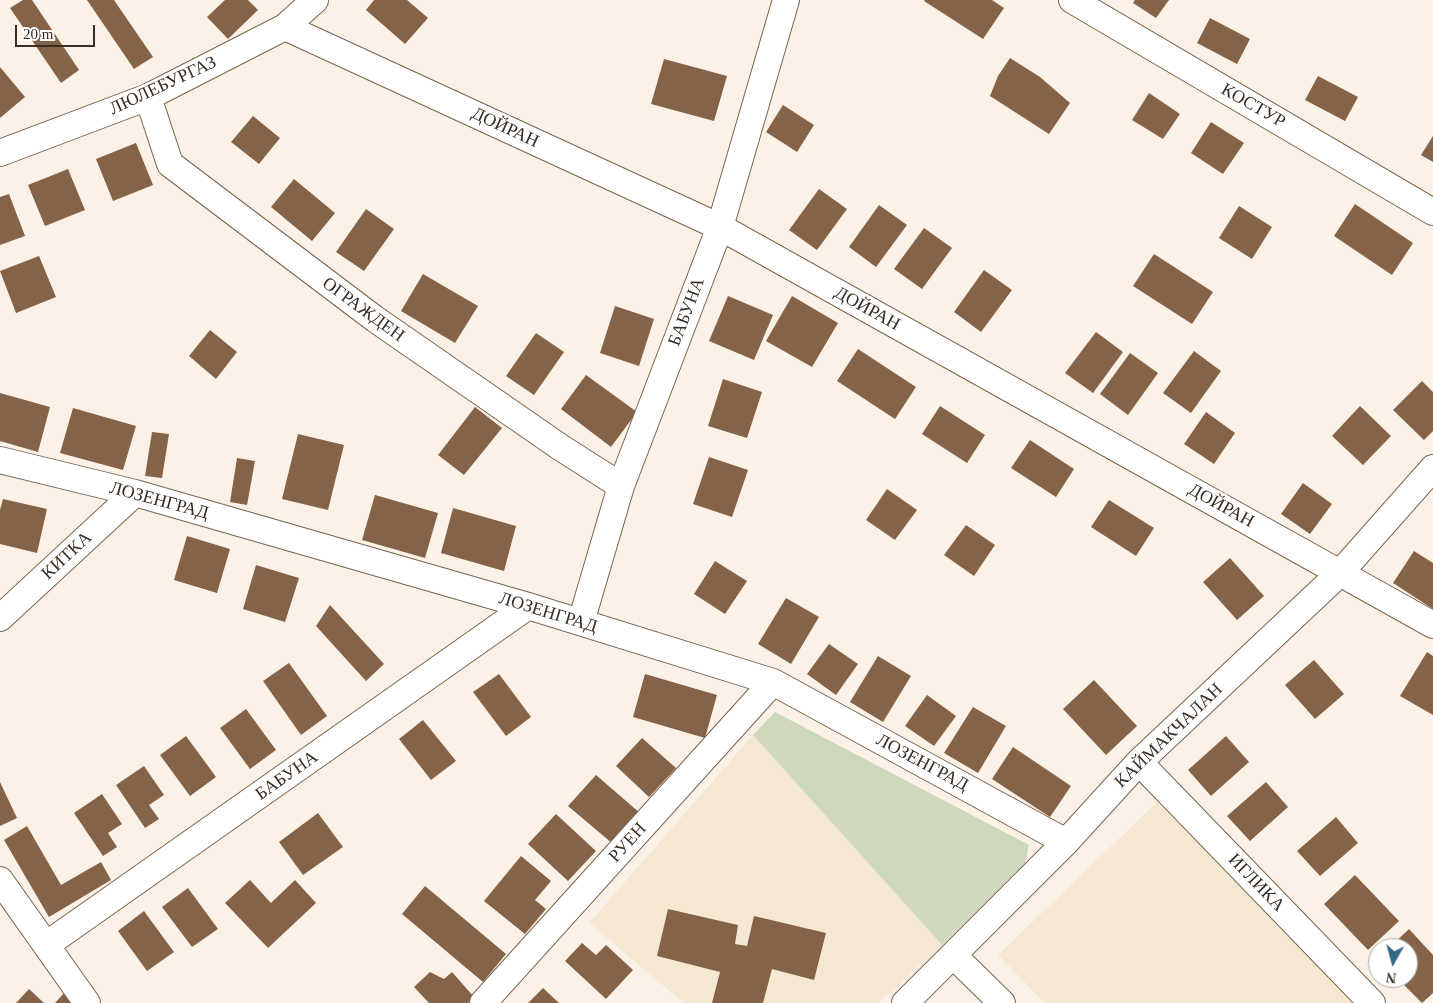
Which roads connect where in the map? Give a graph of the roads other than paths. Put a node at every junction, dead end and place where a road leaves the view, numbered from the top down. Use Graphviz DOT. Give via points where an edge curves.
graph roads {
  1 [pos="315,0"];
  2 [pos="786,0"];
  3 [pos="1072,0"];
  4 [pos="285,27"];
  5 [pos="148,97"];
  6 [pos="0,153"];
  7 [pos="1433,212"];
  8 [pos="720,227"];
  9 [pos="0,460"];
  10 [pos="1433,468"];
  11 [pos="621,486"];
  12 [pos="135,493"];
  13 [pos="1340,573"];
  14 [pos="528,606"];
  15 [pos="0,618"];
  16 [pos="581,622"];
  17 [pos="1433,625"];
  18 [pos="773,682"];
  19 [pos="1140,762"];
  20 [pos="1066,842"];
  21 [pos="2,887"];
  22 [pos="46,945"];
  23 [pos="953,955"];
  24 [pos="87,1003"];
  25 [pos="483,1003"];
  26 [pos="905,1003"];
  27 [pos="1002,1003"];
  28 [pos="1372,1003"];
  1 -- 4 [label="street, ЛЮЛЕБУРГАЗ"];
  2 -- 8 [label="street, БАБУНА"];
  3 -- 7 [label="street, КОСТУР"];
  4 -- 5 [label="street, ЛЮЛЕБУРГАЗ"];
  4 -- 8 [label="street, ДОЙРАН"];
  5 -- 6 [label="street, ЛЮЛЕБУРГАЗ"];
  5 -- 11 [label="street, ОГРАЖДЕН" via="170,164 375,319 560,448"];
  8 -- 11 [label="street, БАБУНА"];
  8 -- 13 [label="street, ДОЙРАН"];
  9 -- 12 [label="street, ЛОЗЕНГРАД"];
  10 -- 13 [label="street, КАЙМАКЧАЛАН"];
  11 -- 16 [label="street, БАБУНА"];
  12 -- 14 [label="street, ЛОЗЕНГРАД"];
  12 -- 15 [label="street, КИТКА"];
  13 -- 17 [label="street, ДОЙРАН"];
  13 -- 19 [label="street, КАЙМАКЧАЛАН"];
  14 -- 16 [label="street, ЛОЗЕНГРАД"];
  14 -- 22 [label="street, БАБУНА"];
  16 -- 18 [label="street, ЛОЗЕНГРАД"];
  18 -- 20 [label="street, ЛОЗЕНГРАД"];
  18 -- 25 [label="street, РУЕН"];
  19 -- 20 [label="street, КАЙМАКЧАЛАН"];
  19 -- 28 [label="street, ИГЛИКА"];
  20 -- 23 [label="street, КАЙМАКЧАЛАН"];
  21 -- 22 [label="street"];
  22 -- 24 [label="street"];
  23 -- 26 [label="street, КАЙМАКЧАЛАН"];
  23 -- 27 [label="street"];
}
